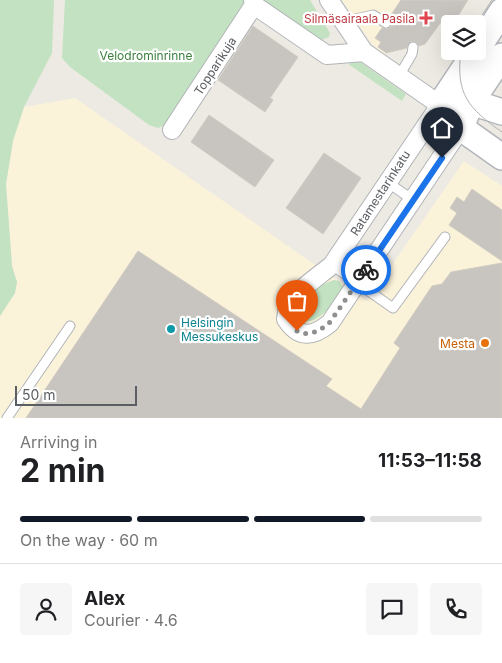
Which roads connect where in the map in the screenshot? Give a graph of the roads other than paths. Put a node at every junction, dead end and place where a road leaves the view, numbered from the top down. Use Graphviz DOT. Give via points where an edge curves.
graph roads {
  1 [pos="329,0"];
  2 [pos="254,2"];
  3 [pos="502,11"];
  4 [pos="342,22"];
  5 [pos="386,23"];
  6 [pos="486,35"];
  7 [pos="413,47"];
  8 [pos="364,52"];
  9 [pos="469,60"];
  10 [pos="497,63"];
  11 [pos="399,76"];
  12 [pos="471,102"];
  13 [pos="440,105"];
  14 [pos="502,111"];
  15 [pos="461,128"];
  16 [pos="172,130"];
  17 [pos="502,157"];
  18 [pos="387,182"];
  19 [pos="413,200"];
  20 [pos="445,237"];
  21 [pos="332,266"];
  22 [pos="356,283"];
  23 [pos="70,326"];
  24 [pos="7,418"];
  1 -- 4 [label="street"];
  2 -- 8 [label="street" via="327,55"];
  2 -- 16 [label="street, Topparikuja"];
  3 -- 6 [label="street, Ratamestarinkatu"];
  4 -- 5 [label="lane" via="373,15"];
  4 -- 8 [label="street"];
  7 -- 11 [label="lane"];
  8 -- 11 [label="street"];
  9 -- 13 [label="street, Ratamestarinkatu"];
  10 -- 12 [label="street, Ratamestarinkatu"];
  10 -- 14 [label="street" via="491,83"];
  11 -- 13 [label="street"];
  12 -- 13 [label="street"];
  12 -- 14 [label="street"];
  12 -- 15 [label="street, Ratamestarinkatu"];
  13 -- 15 [label="street"];
  13 -- 18 [label="street, Ratamestarinkatu"];
  15 -- 17 [label="street"];
  15 -- 19 [label="street, Ratamestarinkatu"];
  18 -- 19 [label="lane"];
  18 -- 21 [label="street, Ratamestarinkatu"];
  19 -- 22 [label="street, Ratamestarinkatu"];
  20 -- 22 [label="lane" via="393,308"];
  21 -- 22 [label="lane"];
  21 -- 22 [label="street, Ratamestarinkatu" via="308,284 288,307 286,319 297,331 314,333 323,328"];
  23 -- 24 [label="lane"];
}
